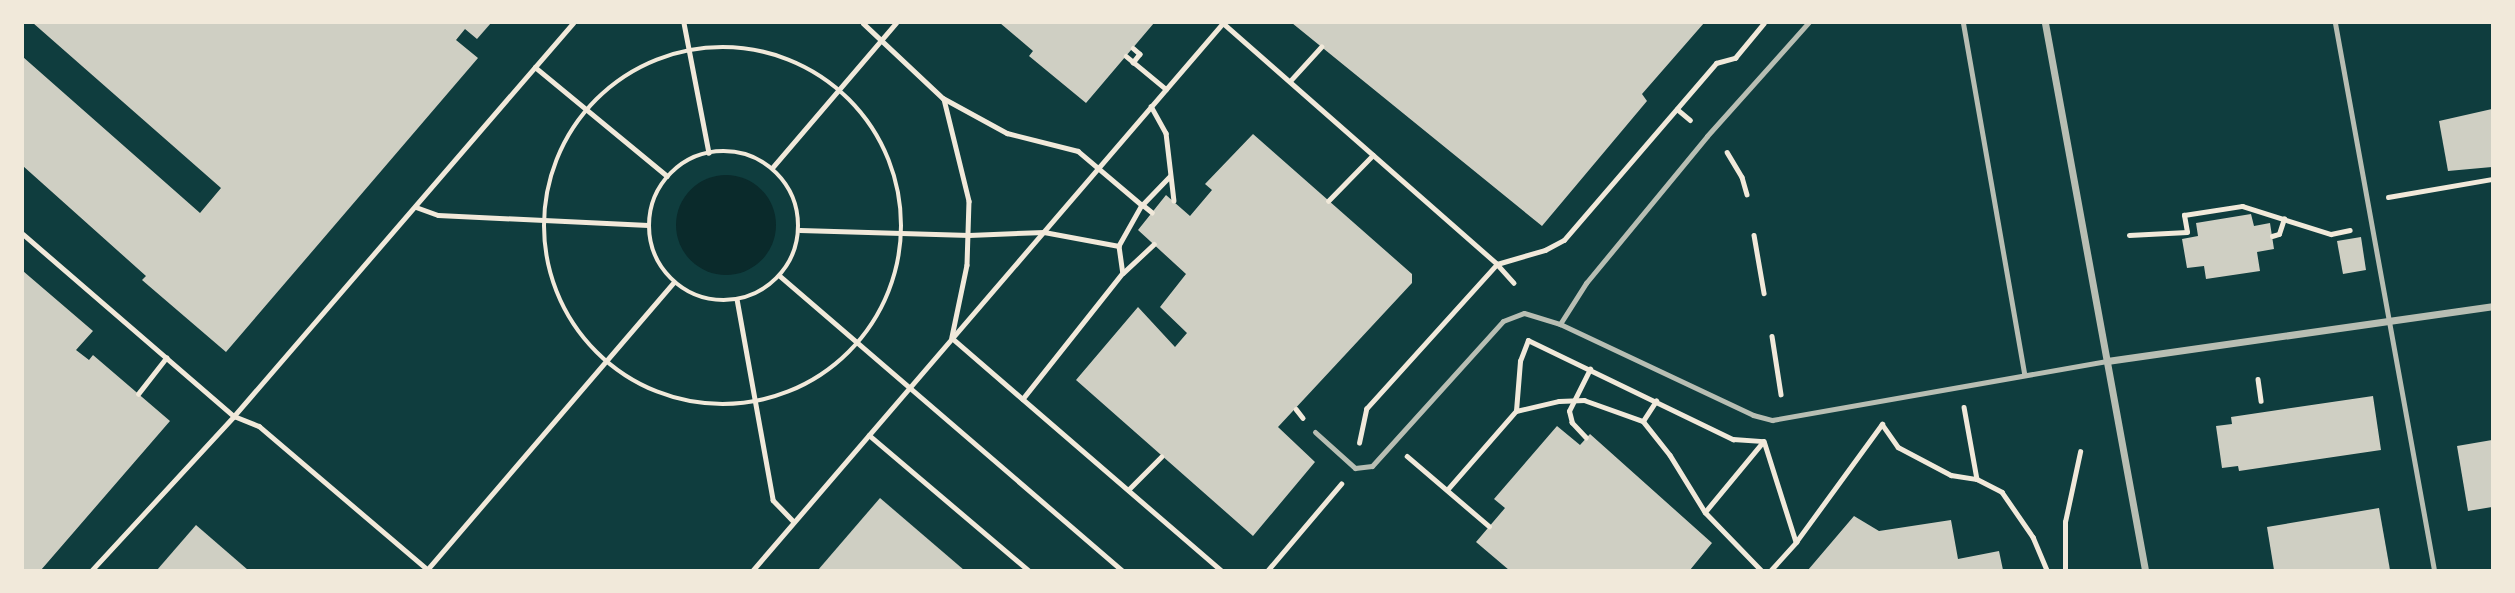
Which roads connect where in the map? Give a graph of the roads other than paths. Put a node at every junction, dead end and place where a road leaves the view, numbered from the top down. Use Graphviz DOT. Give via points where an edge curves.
graph roads {
  1 [pos="1808,23"];
  2 [pos="1963,23"];
  3 [pos="2045,23"];
  4 [pos="2334,23"];
  5 [pos="2492,306"];
  6 [pos="2389,321"];
  7 [pos="1560,324"];
  8 [pos="2107,361"];
  9 [pos="2024,374"];
  10 [pos="1315,432"];
  11 [pos="2145,570"];
  12 [pos="2434,570"];
  1 -- 7 [label="lane" via="1707,136 1586,283"];
  2 -- 9 [label="lane"];
  3 -- 8 [label="street"];
  4 -- 6 [label="lane"];
  5 -- 6 [label="street"];
  6 -- 8 [label="street"];
  6 -- 12 [label="lane"];
  7 -- 9 [label="lane" via="1772,420"];
  7 -- 10 [label="lane" via="1524,313 1503,321 1372,466 1355,468"];
  8 -- 9 [label="lane"];
  8 -- 11 [label="street"];
}
